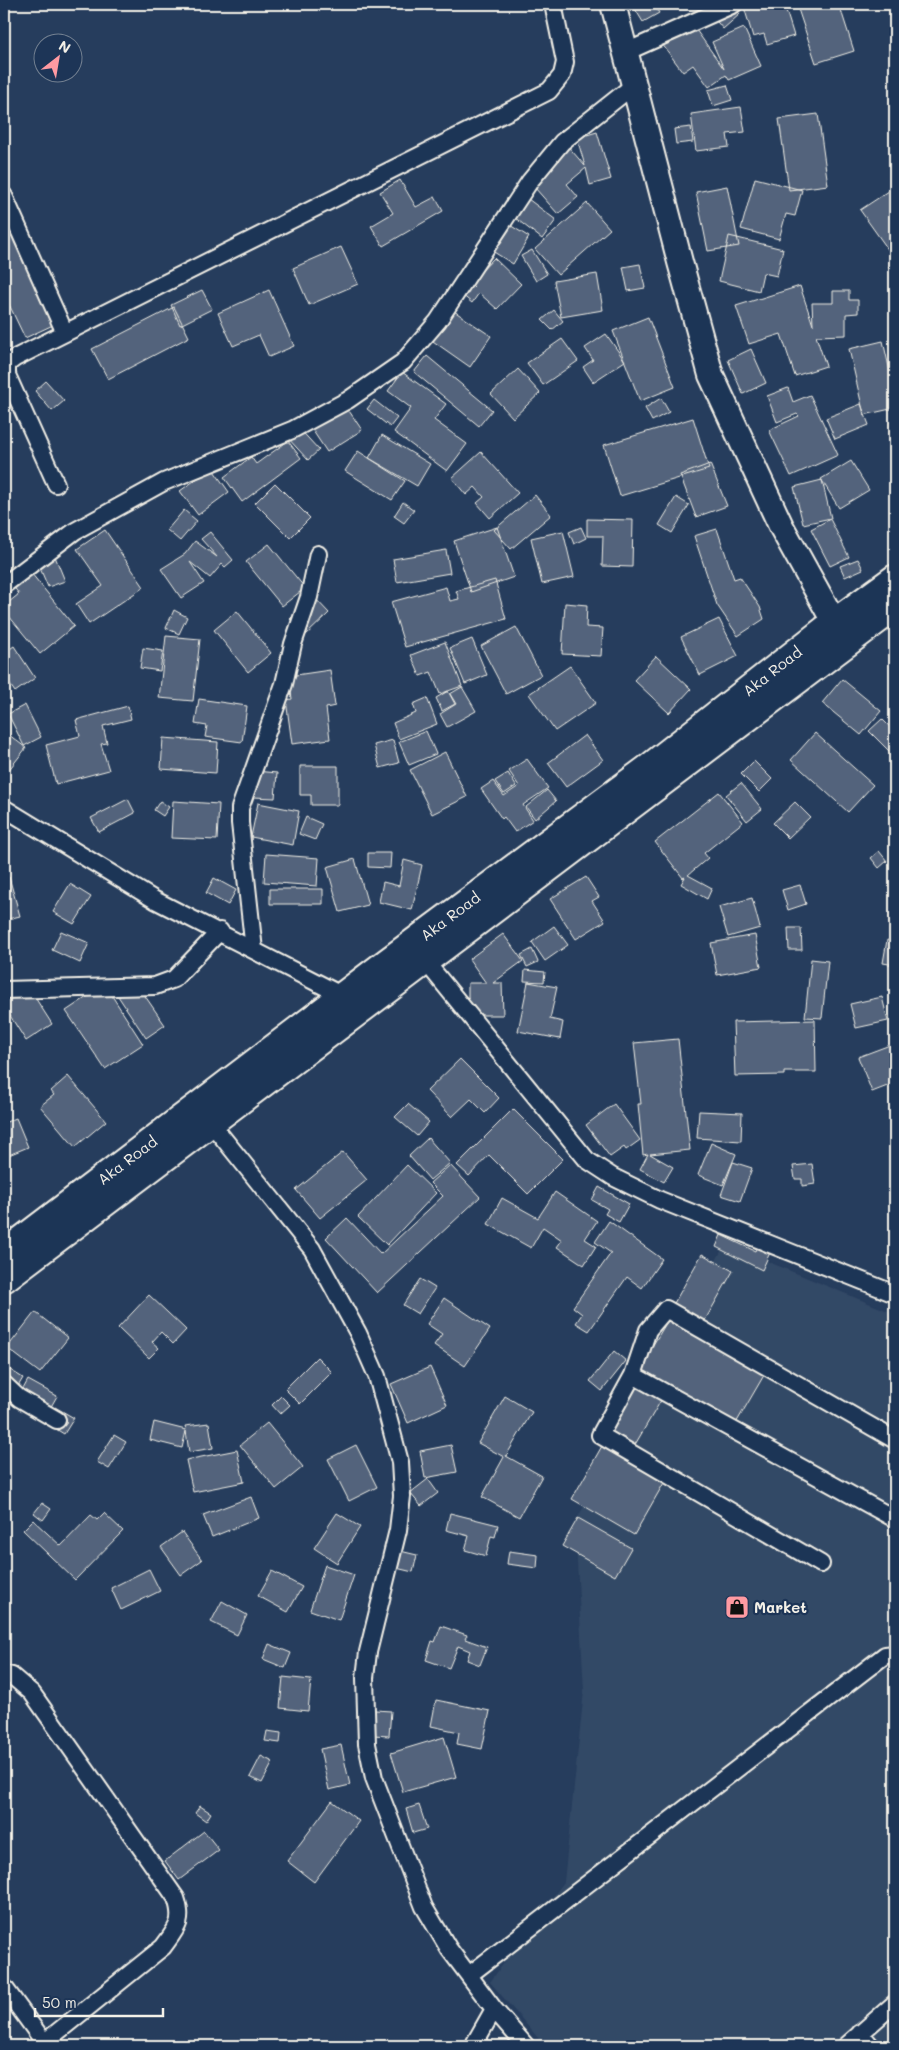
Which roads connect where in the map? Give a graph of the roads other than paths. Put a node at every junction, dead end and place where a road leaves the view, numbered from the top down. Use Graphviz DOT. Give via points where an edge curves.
graph roads {
  1 [pos="552,4"];
  2 [pos="613,4"];
  3 [pos="734,4"];
  4 [pos="626,52"];
  5 [pos="634,85"];
  6 [pos="4,196"];
  7 [pos="65,333"];
  8 [pos="56,484"];
  9 [pos="318,554"];
  10 [pos="895,578"];
  11 [pos="4,585"];
  12 [pos="895,607"];
  13 [pos="840,633"];
  14 [pos="4,808"];
  15 [pos="220,931"];
  16 [pos="254,950"];
  17 [pos="426,962"];
  18 [pos="4,990"];
  19 [pos="343,996"];
  20 [pos="212,1123"];
  21 [pos="4,1253"];
  22 [pos="4,1279"];
  23 [pos="895,1294"];
  24 [pos="634,1376"];
  25 [pos="4,1384"];
  26 [pos="57,1420"];
  27 [pos="895,1440"];
  28 [pos="895,1519"];
  29 [pos="821,1564"];
  30 [pos="895,1640"];
  31 [pos="890,1655"];
  32 [pos="4,1674"];
  33 [pos="469,1975"];
  34 [pos="4,1987"];
  35 [pos="895,2003"];
  36 [pos="494,2009"];
  37 [pos="860,2033"];
  38 [pos="42,2044"];
  39 [pos="473,2046"];
  40 [pos="526,2046"];
  41 [pos="846,2046"];
  42 [pos="871,2046"];
  1 -- 7 [label="street" via="565,62 562,75 549,91"];
  2 -- 4 [label="street"];
  3 -- 4 [label="street"];
  4 -- 5 [label="street"];
  5 -- 11 [label="street" via="562,142 530,181 438,321 403,362 348,400 292,430 164,482 75,531"];
  5 -- 13 [label="street" via="711,375 782,526"];
  6 -- 7 [label="street"];
  7 -- 8 [label="street" via="7,364 7,375"];
  9 -- 16 [label="street" via="284,684 240,808"];
  10 -- 13 [label="main road, Aka Road"];
  12 -- 13 [label="main road, Aka Road"];
  13 -- 17 [label="main road, Aka Road"];
  13 -- 19 [label="main road, Aka Road" via="648,768"];
  14 -- 15 [label="street" via="155,900"];
  15 -- 16 [label="street"];
  15 -- 18 [label="street" via="174,979 156,986"];
  16 -- 19 [label="street"];
  17 -- 20 [label="main road, Aka Road"];
  17 -- 23 [label="street" via="587,1160 660,1200"];
  19 -- 21 [label="main road, Aka Road"];
  20 -- 22 [label="main road, Aka Road"];
  20 -- 33 [label="street" via="312,1249 358,1333 377,1376 400,1462 402,1496 398,1530 368,1652 365,1678 367,1744 374,1778 424,1907"];
  24 -- 27 [label="street" via="648,1330 666,1309"];
  24 -- 28 [label="street"];
  24 -- 29 [label="street" via="600,1435"];
  25 -- 26 [label="street" via="19,1398"];
  30 -- 31 [label="street"];
  31 -- 33 [label="street"];
  32 -- 38 [label="street" via="12,1676 32,1693 176,1898 181,1912 178,1926 164,1947"];
  33 -- 36 [label="street"];
  34 -- 38 [label="street"];
  35 -- 37 [label="street"];
  36 -- 39 [label="street"];
  36 -- 40 [label="street"];
  37 -- 41 [label="street"];
  37 -- 42 [label="street"];
}
